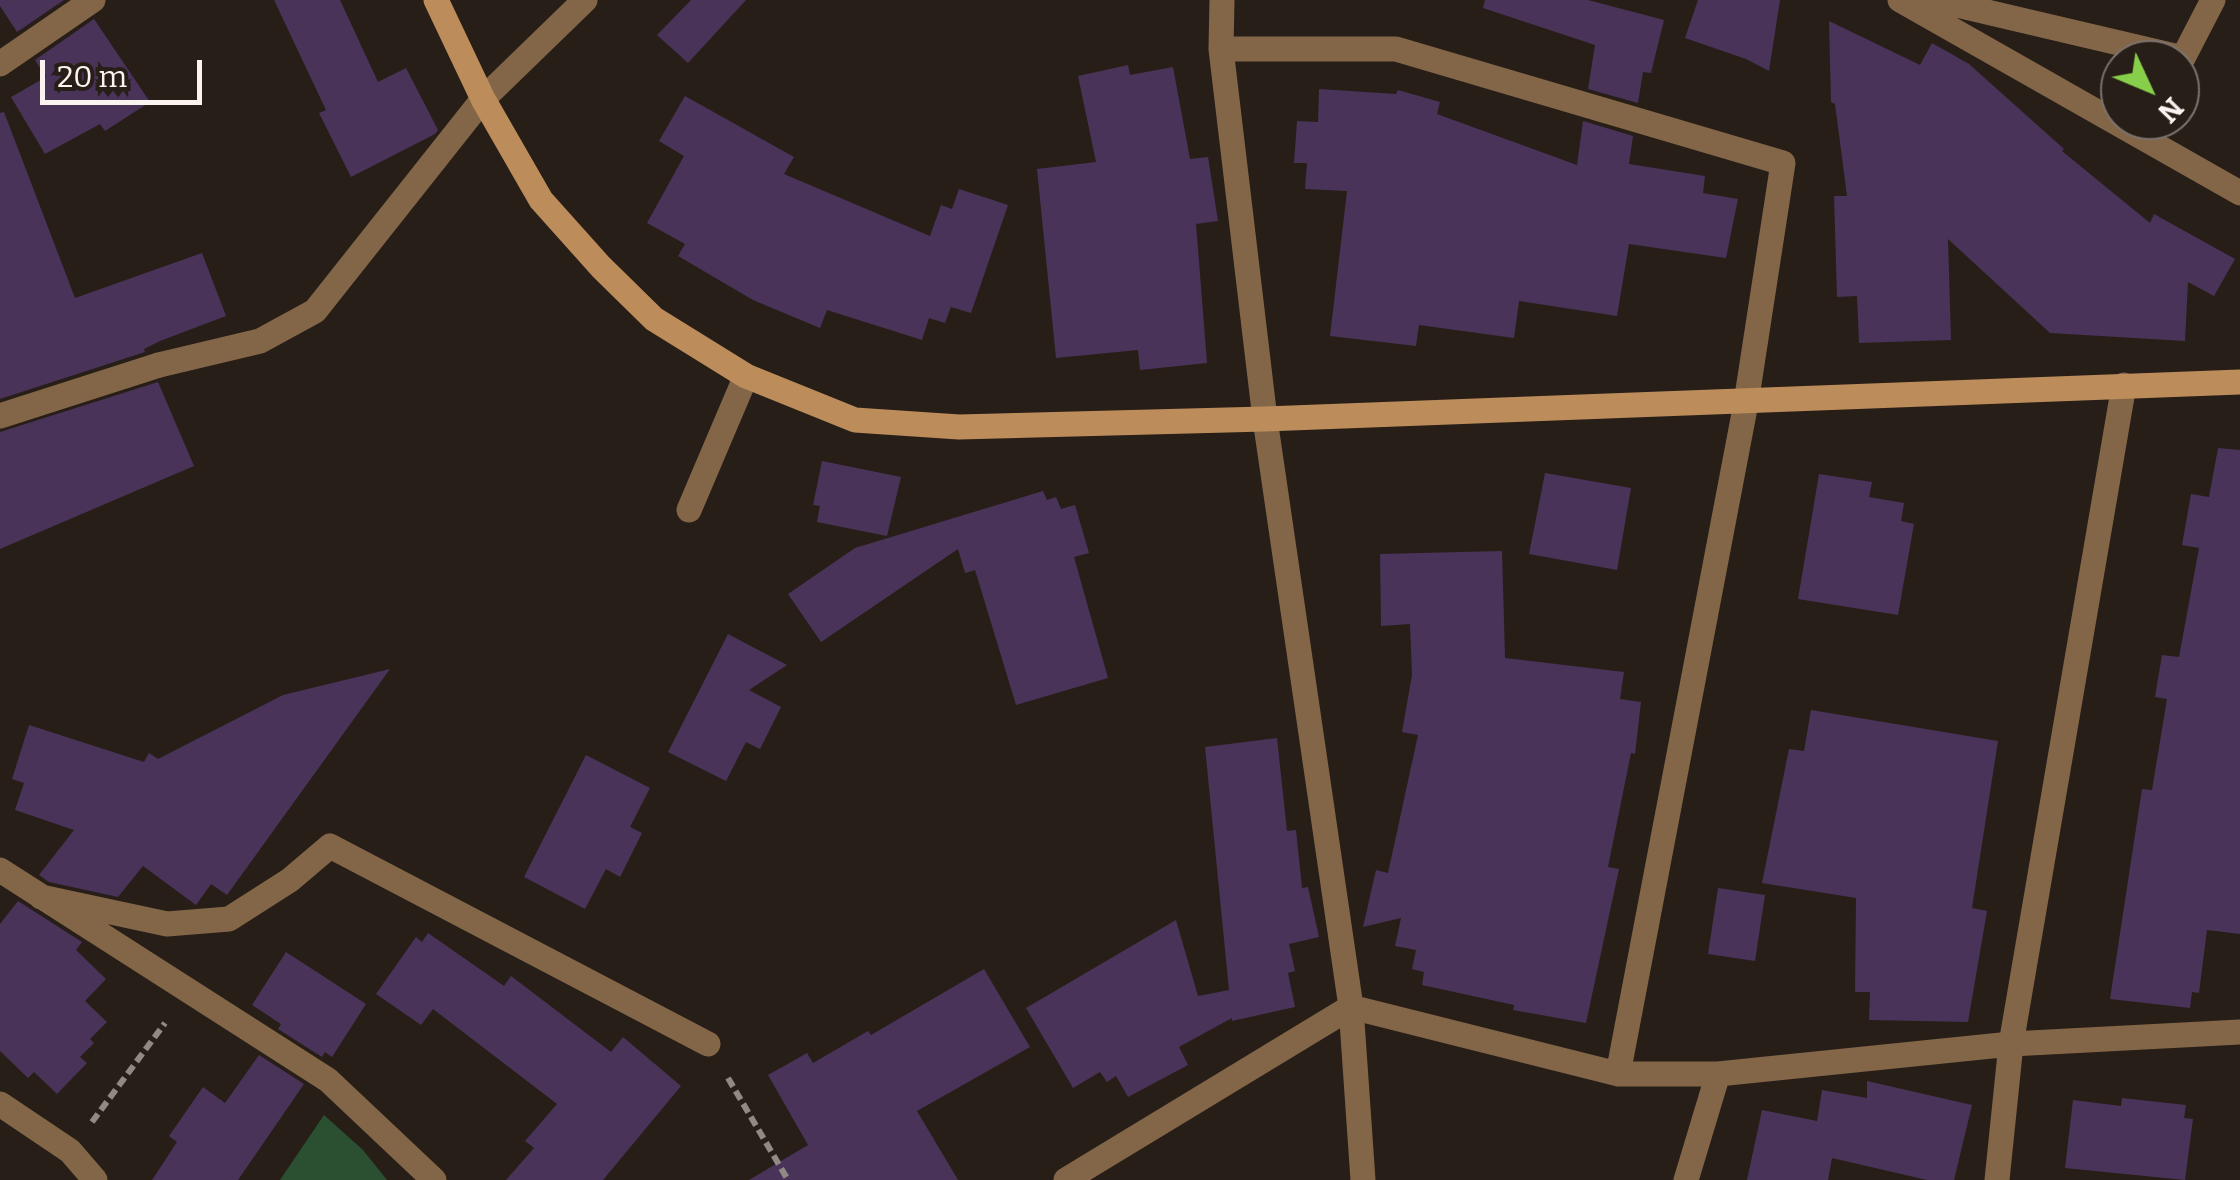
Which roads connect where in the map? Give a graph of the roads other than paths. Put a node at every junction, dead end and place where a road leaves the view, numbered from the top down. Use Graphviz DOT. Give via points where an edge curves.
graph roads {
  1 [pos="93,0"];
  2 [pos="436,0"];
  3 [pos="585,0"];
  4 [pos="1222,0"];
  5 [pos="1900,0"];
  6 [pos="1936,0"];
  7 [pos="2213,0"];
  8 [pos="1222,49"];
  9 [pos="0,64"];
  10 [pos="483,99"];
  11 [pos="2240,193"];
  12 [pos="746,376"];
  13 [pos="2240,382"];
  14 [pos="2124,384"];
  15 [pos="1746,403"];
  16 [pos="0,416"];
  17 [pos="1265,420"];
  18 [pos="689,510"];
  19 [pos="0,870"];
  20 [pos="41,896"];
  21 [pos="1352,1006"];
  22 [pos="2240,1032"];
  23 [pos="708,1044"];
  24 [pos="2010,1044"];
  25 [pos="1618,1074"];
  26 [pos="1718,1074"];
  27 [pos="0,1104"];
  28 [pos="95,1180"];
  29 [pos="434,1180"];
  30 [pos="1066,1180"];
  31 [pos="1363,1180"];
  32 [pos="1686,1180"];
  33 [pos="1997,1180"];
  1 -- 9 [label="street"];
  2 -- 10 [label="street"];
  3 -- 10 [label="street"];
  4 -- 8 [label="street"];
  5 -- 11 [label="street"];
  6 -- 7 [label="street" via="2183,58"];
  8 -- 15 [label="street" via="1396,49 1783,162"];
  8 -- 17 [label="street"];
  10 -- 12 [label="street" via="541,200 601,267 654,319"];
  10 -- 16 [label="street" via="315,310 260,341"];
  12 -- 17 [label="street" via="855,420 960,427"];
  12 -- 18 [label="street"];
  13 -- 14 [label="street"];
  14 -- 15 [label="street"];
  14 -- 24 [label="street"];
  15 -- 17 [label="street"];
  15 -- 25 [label="street"];
  17 -- 21 [label="street"];
  19 -- 20 [label="street"];
  20 -- 23 [label="street" via="167,924 229,920 330,846"];
  20 -- 29 [label="street" via="328,1080"];
  21 -- 25 [label="street"];
  21 -- 30 [label="street"];
  21 -- 31 [label="street"];
  22 -- 24 [label="street"];
  24 -- 26 [label="street"];
  24 -- 33 [label="street"];
  25 -- 26 [label="street"];
  26 -- 32 [label="street"];
  27 -- 28 [label="street" via="70,1151"];
}
